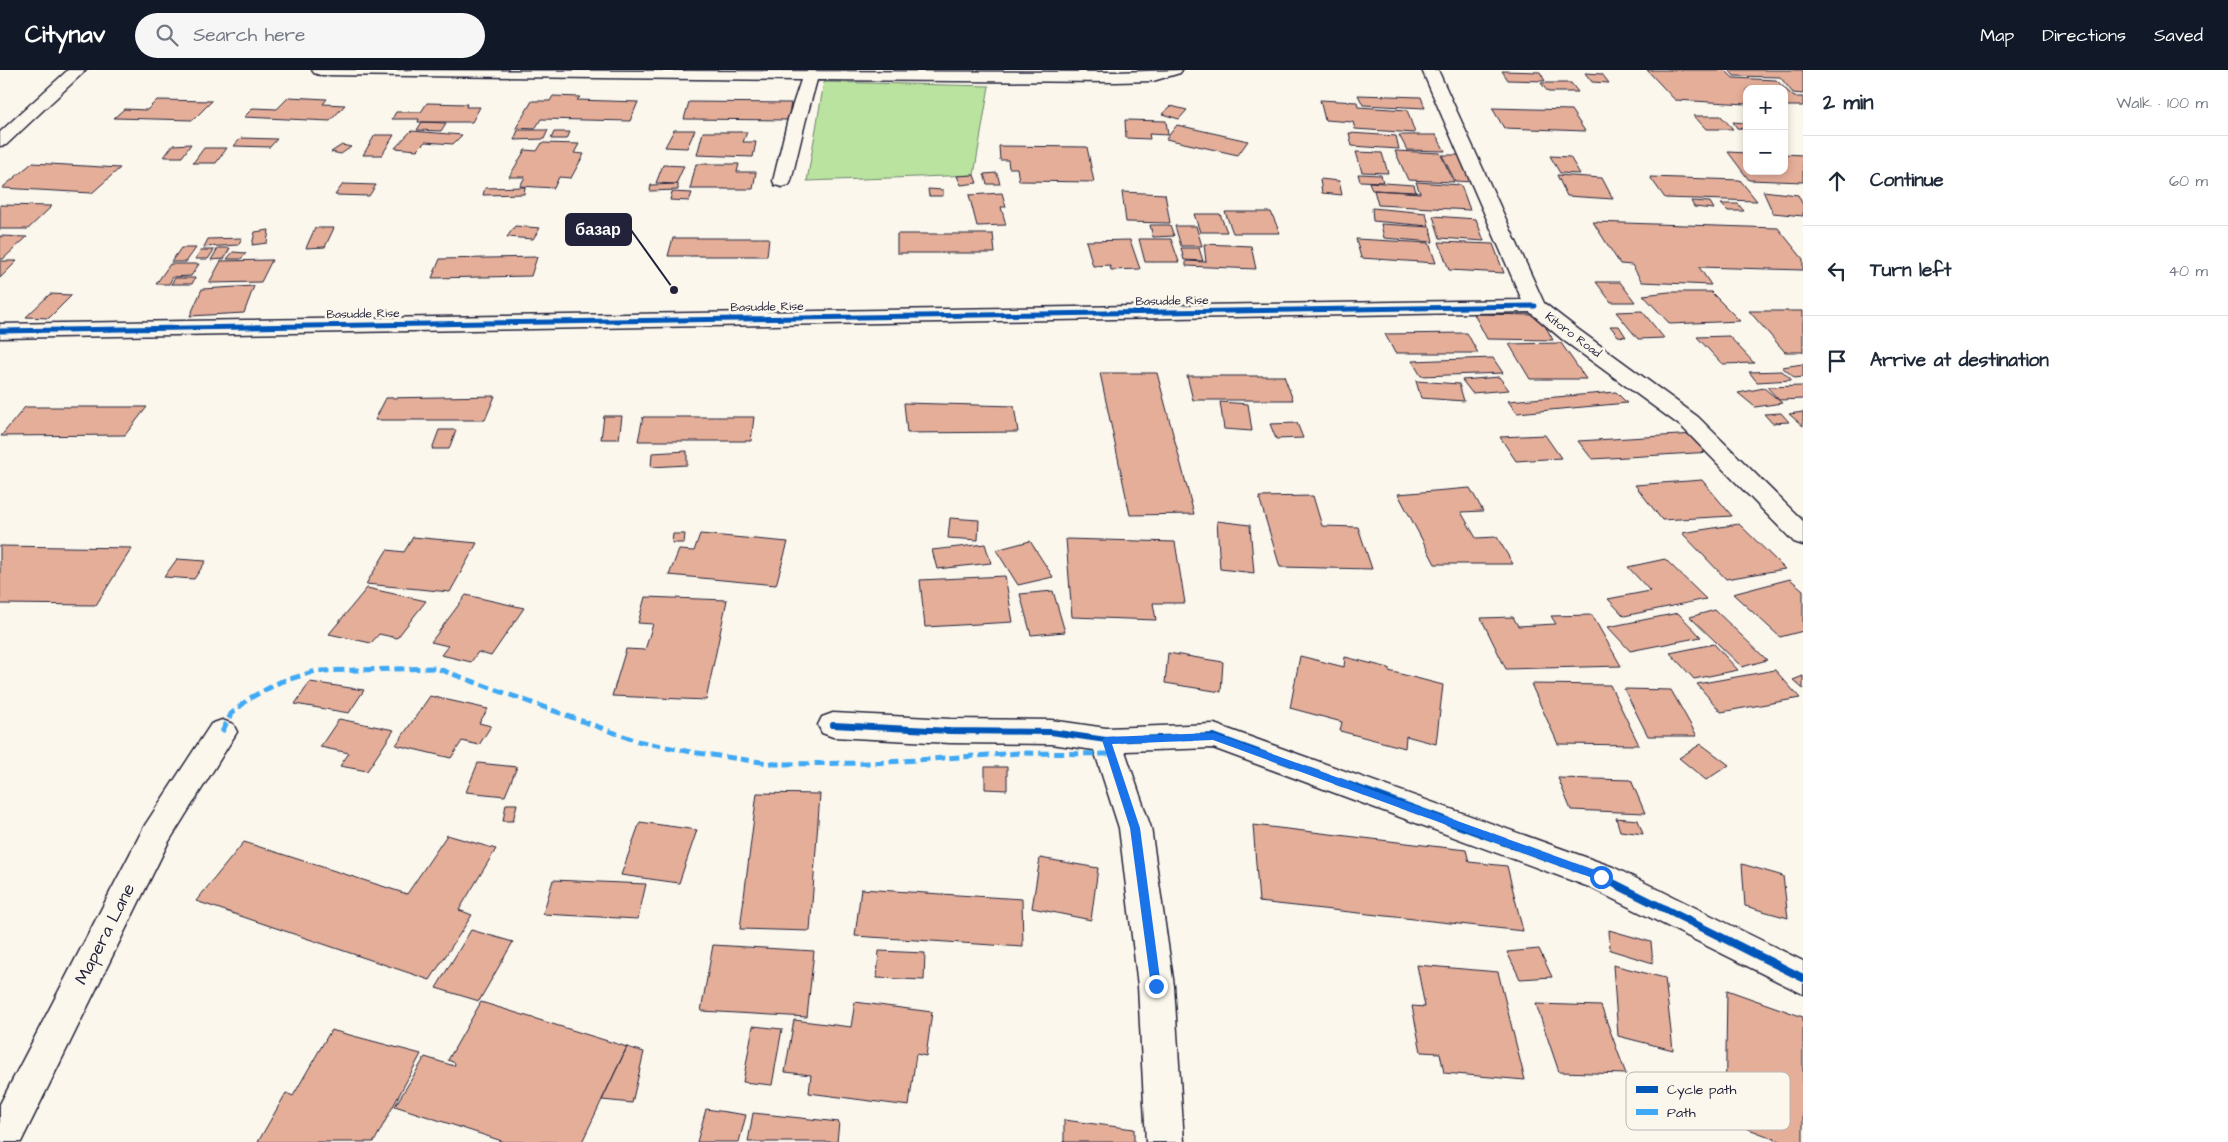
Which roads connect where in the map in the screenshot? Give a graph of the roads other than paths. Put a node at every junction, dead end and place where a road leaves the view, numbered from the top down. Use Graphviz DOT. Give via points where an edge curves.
graph roads {
  1 [pos="78,70"];
  2 [pos="320,70"];
  3 [pos="1174,70"];
  4 [pos="1430,70"];
  5 [pos="983,73"];
  6 [pos="811,74"];
  7 [pos="0,141"];
  8 [pos="782,181"];
  9 [pos="1535,306"];
  10 [pos="0,331"];
  11 [pos="1803,536"];
  12 [pos="833,725"];
  13 [pos="222,732"];
  14 [pos="1106,740"];
  15 [pos="1803,978"];
  16 [pos="1,1142"];
  17 [pos="1165,1142"];
  1 -- 7 [label="street"];
  2 -- 6 [label="street"];
  3 -- 5 [label="street" via="1153,76"];
  4 -- 9 [label="street, Kitoro Road"];
  5 -- 6 [label="street"];
  6 -- 8 [label="street"];
  9 -- 10 [label="street, Basudde Rise"];
  9 -- 11 [label="street, Kitoro Road" via="1690,422"];
  12 -- 14 [label="street" via="1051,732"];
  13 -- 16 [label="street, Mapera Lane" via="156,834"];
  14 -- 15 [label="street" via="1214,736 1601,877"];
  14 -- 17 [label="street" via="1135,828 1156,986"];
}
